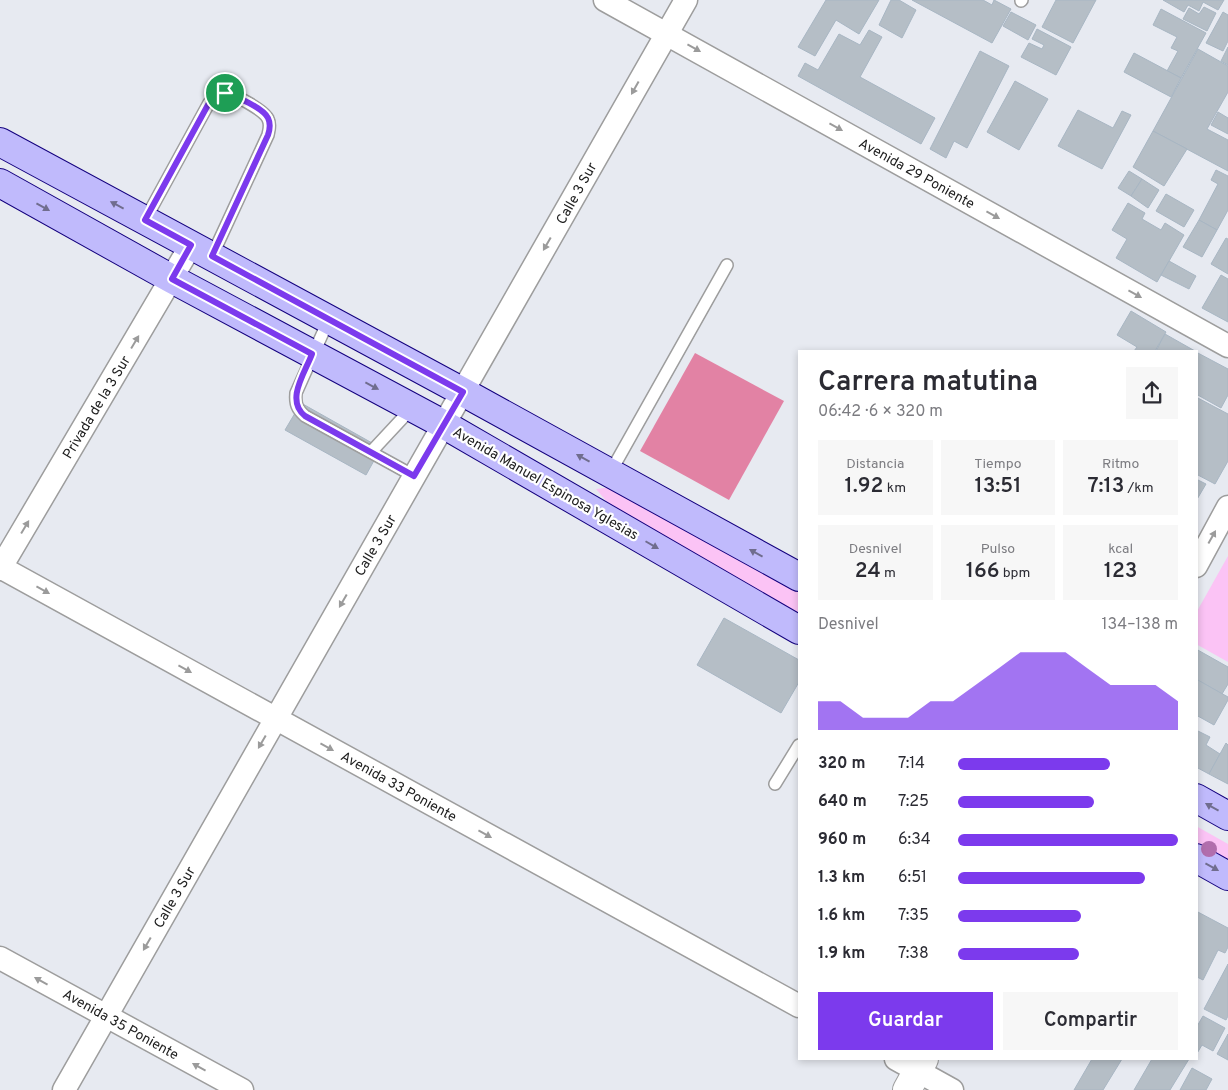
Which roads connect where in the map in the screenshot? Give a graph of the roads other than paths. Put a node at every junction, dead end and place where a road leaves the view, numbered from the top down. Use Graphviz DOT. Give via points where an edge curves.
graph roads {
  1 [pos="605,0"];
  2 [pos="686,0"];
  3 [pos="666,33"];
  4 [pos="0,142"];
  5 [pos="0,183"];
  6 [pos="145,220"];
  7 [pos="202,250"];
  8 [pos="727,265"];
  9 [pos="172,279"];
  10 [pos="329,319"];
  11 [pos="1228,346"];
  12 [pos="312,354"];
  13 [pos="463,392"];
  14 [pos="413,408"];
  15 [pos="443,424"];
  16 [pos="371,452"];
  17 [pos="610,473"];
  18 [pos="414,476"];
  19 [pos="1228,507"];
  20 [pos="1198,562"];
  21 [pos="0,568"];
  22 [pos="798,576"];
  23 [pos="798,629"];
  24 [pos="276,719"];
  25 [pos="798,747"];
  26 [pos="775,784"];
  27 [pos="1198,799"];
  28 [pos="1228,816"];
  29 [pos="1198,859"];
  30 [pos="1228,876"];
  31 [pos="0,958"];
  32 [pos="798,1005"];
  33 [pos="106,1016"];
  34 [pos="911,1070"];
  35 [pos="64,1090"];
  36 [pos="242,1090"];
  37 [pos="952,1090"];
  1 -- 3 [label="street, Avenida 29 Poniente"];
  2 -- 3 [label="street, Calle 3 Sur"];
  3 -- 11 [label="street, Avenida 29 Poniente, one-way"];
  3 -- 13 [label="street, Calle 3 Sur, one-way"];
  6 -- 4 [label="main road, one-way"];
  5 -- 9 [label="main road, Avenida Manuel Espinosa Yglesias, one-way"];
  6 -- 7 [label="main road"];
  6 -- 7 [label="lane" via="209,103 225,93 234,96 261,111 268,117 270,126 268,135"];
  7 -- 9 [label="street, Privada de la 3 Sur"];
  7 -- 10 [label="main road"];
  8 -- 17 [label="lane"];
  9 -- 12 [label="main road, Avenida Manuel Espinosa Yglesias"];
  21 -- 9 [label="street, Privada de la 3 Sur, one-way"];
  10 -- 12 [label="lane"];
  10 -- 13 [label="main road"];
  12 -- 14 [label="main road, Avenida Manuel Espinosa Yglesias, one-way"];
  12 -- 16 [label="lane" via="296,393 298,410"];
  13 -- 15 [label="street, Calle 3 Sur"];
  17 -- 13 [label="main road, one-way"];
  14 -- 15 [label="main road, Avenida Manuel Espinosa Yglesias"];
  14 -- 16 [label="lane"];
  15 -- 18 [label="street, Calle 3 Sur"];
  15 -- 23 [label="main road, Avenida Manuel Espinosa Yglesias, one-way"];
  16 -- 18 [label="lane"];
  22 -- 17 [label="main road, one-way"];
  18 -- 24 [label="street, Calle 3 Sur, one-way"];
  20 -- 19 [label="street, one-way"];
  21 -- 24 [label="street, Avenida 33 Poniente, one-way"];
  24 -- 32 [label="street, Avenida 33 Poniente, one-way"];
  24 -- 33 [label="street, Calle 3 Sur, one-way"];
  25 -- 26 [label="lane"];
  28 -- 27 [label="main road, one-way"];
  29 -- 30 [label="main road, one-way"];
  33 -- 31 [label="street, Avenida 35 Poniente, one-way"];
  33 -- 35 [label="street, Calle 3 Sur"];
  36 -- 33 [label="street, Avenida 35 Poniente, one-way"];
  34 -- 37 [label="street"];
}
